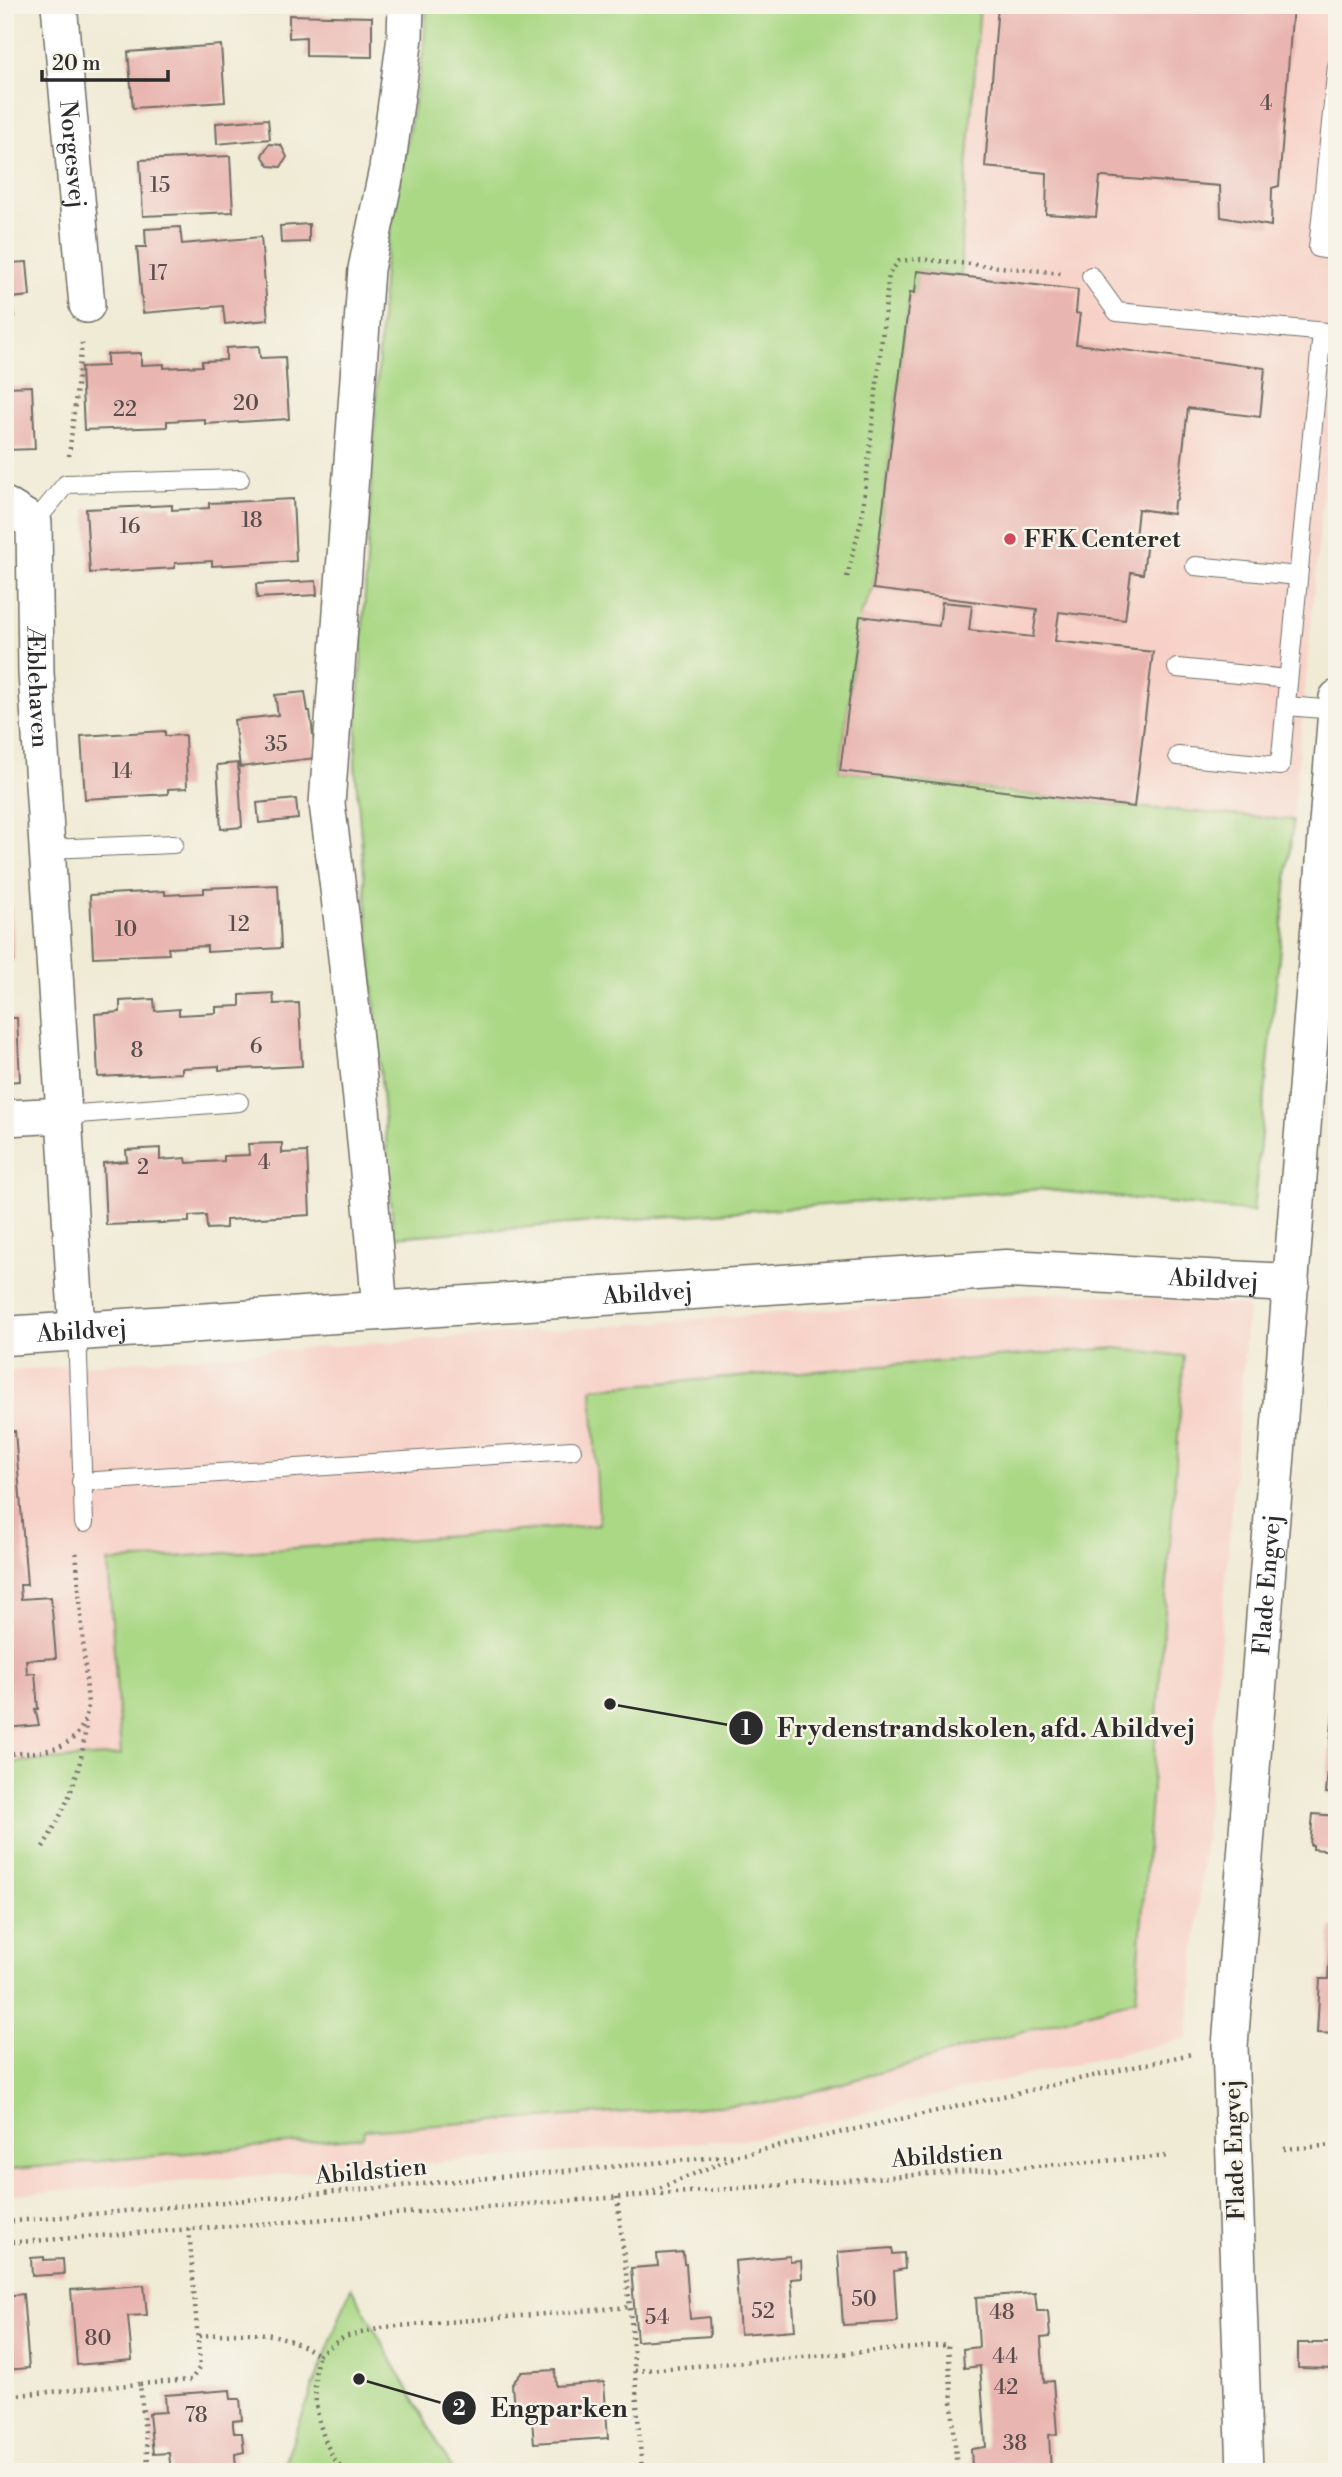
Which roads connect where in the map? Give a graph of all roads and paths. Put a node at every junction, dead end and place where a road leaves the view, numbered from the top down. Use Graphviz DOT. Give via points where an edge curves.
graph roads {
  1 [pos="59,5"];
  2 [pos="406,5"];
  3 [pos="1337,66"];
  4 [pos="1337,251"];
  5 [pos="1091,276"];
  6 [pos="87,305"];
  7 [pos="1329,332"];
  8 [pos="240,479"];
  9 [pos="66,484"];
  10 [pos="20,514"];
  11 [pos="1195,566"];
  12 [pos="847,576"];
  13 [pos="1298,576"];
  14 [pos="1177,668"];
  15 [pos="1288,679"];
  16 [pos="1336,704"];
  17 [pos="1286,705"];
  18 [pos="1178,756"];
  19 [pos="174,844"];
  20 [pos="47,849"];
  21 [pos="239,1102"];
  22 [pos="64,1115"];
  23 [pos="5,1118"];
  24 [pos="1290,1283"];
  25 [pos="380,1310"];
  26 [pos="76,1331"];
  27 [pos="5,1336"];
  28 [pos="572,1450"];
  29 [pos="81,1482"];
  30 [pos="84,1523"];
  31 [pos="86,1721"];
  32 [pos="5,1754"];
  33 [pos="43,1847"];
  34 [pos="1230,2046"];
  35 [pos="1337,2145"];
  36 [pos="1284,2149"];
  37 [pos="740,2155"];
  38 [pos="1170,2156"];
  39 [pos="643,2195"];
  40 [pos="617,2197"];
  41 [pos="5,2222"];
  42 [pos="189,2229"];
  43 [pos="5,2243"];
  44 [pos="630,2308"];
  45 [pos="199,2336"];
  46 [pos="318,2355"];
  47 [pos="635,2371"];
  48 [pos="140,2384"];
  49 [pos="5,2396"];
  50 [pos="149,2472"];
  51 [pos="344,2472"];
  52 [pos="642,2472"];
  53 [pos="957,2472"];
  54 [pos="1245,2472"];
  1 -- 6 [label="street, Norgesvej"];
  2 -- 25 [label="street" via="387,169 366,269 327,804 363,1107"];
  3 -- 4 [label="lane" via="1318,248"];
  5 -- 7 [label="lane" via="1117,312"];
  5 -- 12 [label="path" via="899,261 889,274 862,518"];
  6 -- 9 [label="path"];
  7 -- 13 [label="lane"];
  8 -- 9 [label="lane"];
  9 -- 10 [label="lane, Æblehaven"];
  10 -- 20 [label="street, Æblehaven"];
  11 -- 13 [label="lane"];
  13 -- 15 [label="lane"];
  14 -- 15 [label="lane"];
  15 -- 17 [label="lane"];
  16 -- 17 [label="lane"];
  16 -- 24 [label="street, Flade Engvej"];
  17 -- 18 [label="lane" via="1280,766"];
  19 -- 20 [label="lane"];
  20 -- 22 [label="street, Æblehaven"];
  21 -- 22 [label="lane"];
  22 -- 23 [label="street"];
  22 -- 26 [label="street, Æblehaven"];
  24 -- 25 [label="street, Abildvej" via="1006,1269"];
  24 -- 34 [label="street, Flade Engvej"];
  25 -- 26 [label="street, Abildvej"];
  26 -- 27 [label="street, Abildvej"];
  26 -- 29 [label="lane"];
  28 -- 29 [label="lane"];
  29 -- 30 [label="lane"];
  30 -- 31 [label="path" via="75,1542"];
  31 -- 32 [label="path" via="66,1745"];
  31 -- 33 [label="path" via="75,1779"];
  34 -- 37 [label="path, Abildstien"];
  34 -- 54 [label="street, Flade Engvej"];
  35 -- 36 [label="path"];
  37 -- 39 [label="path, Abildstien"];
  37 -- 41 [label="path, Abildstien"];
  38 -- 39 [label="path, Abildstien"];
  39 -- 40 [label="path, Abildstien"];
  40 -- 42 [label="path, Abildstien"];
  40 -- 44 [label="path"];
  42 -- 43 [label="path, Abildstien"];
  42 -- 45 [label="path"];
  44 -- 46 [label="path" via="386,2327 344,2337"];
  44 -- 47 [label="path"];
  45 -- 46 [label="path" via="276,2335"];
  45 -- 48 [label="path" via="200,2367 191,2379"];
  46 -- 51 [label="path" via="314,2373 321,2424 326,2444"];
  47 -- 52 [label="path"];
  47 -- 53 [label="path" via="948,2346"];
  48 -- 49 [label="path"];
  48 -- 50 [label="path"];
}
